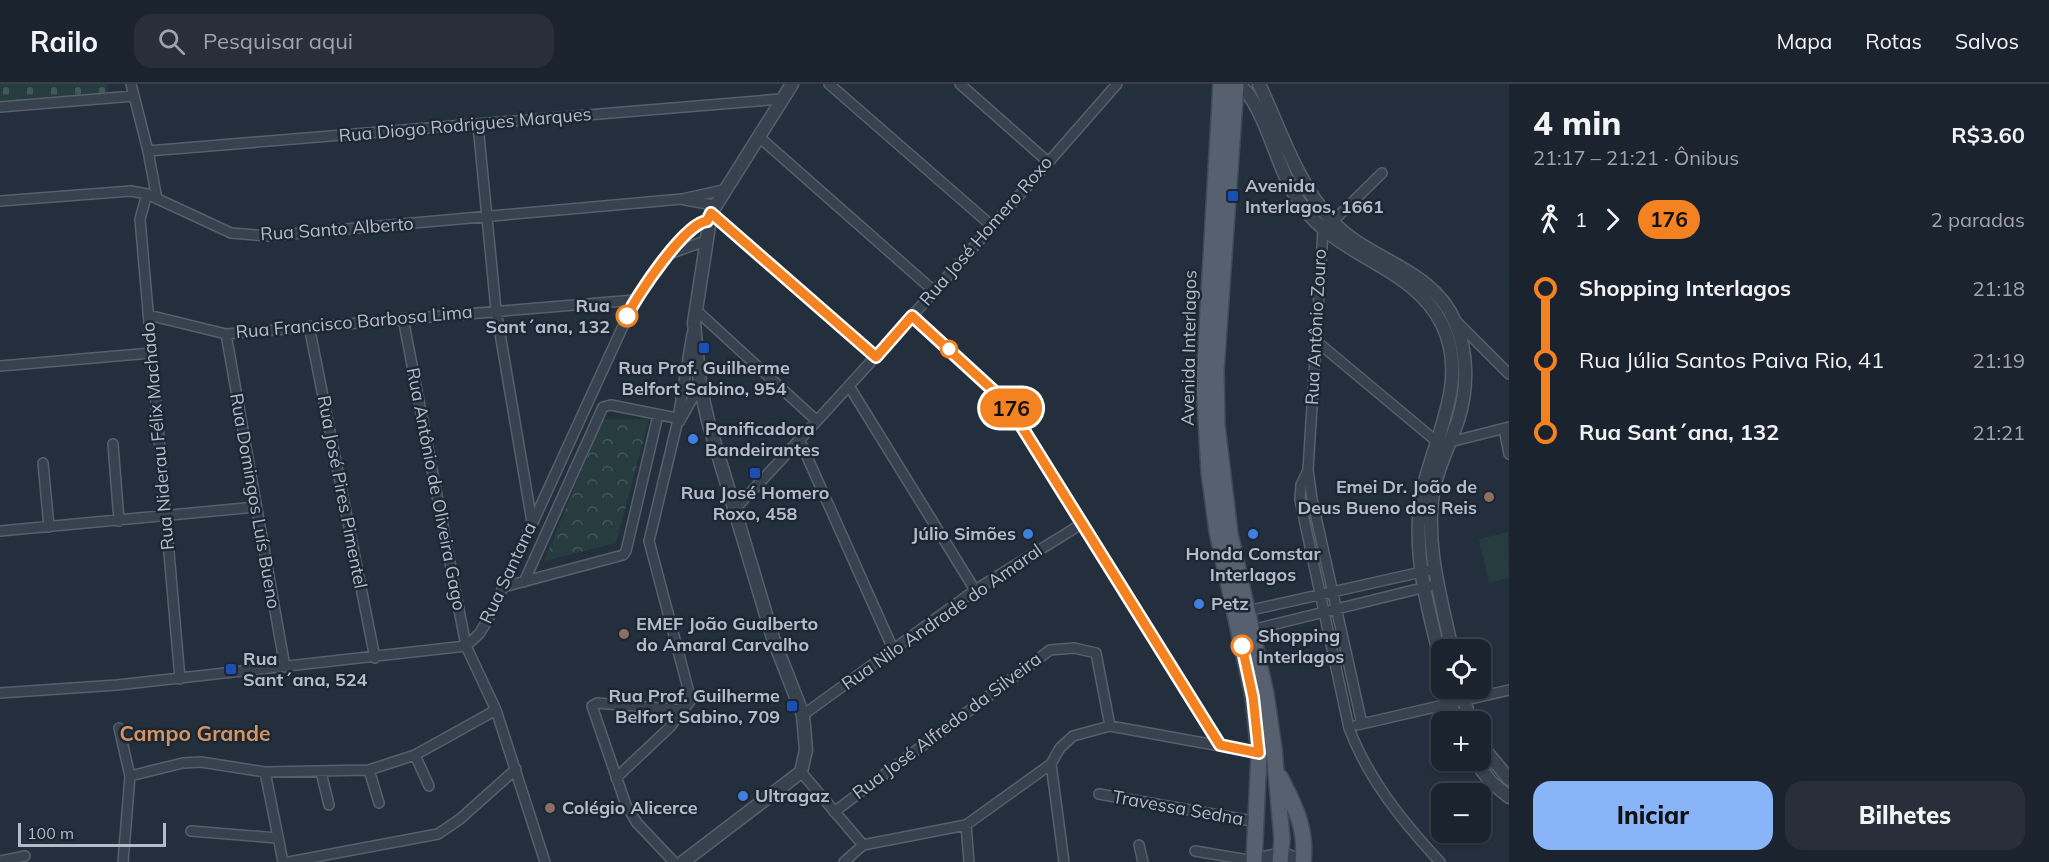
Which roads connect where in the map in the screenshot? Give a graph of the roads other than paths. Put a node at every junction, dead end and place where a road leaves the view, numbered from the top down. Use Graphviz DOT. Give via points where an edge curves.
graph roads {
  1 [pos="130,84"];
  2 [pos="792,84"];
  3 [pos="829,84"];
  4 [pos="960,84"];
  5 [pos="1117,84"];
  6 [pos="1223,84"];
  7 [pos="1236,84"];
  8 [pos="1259,84"];
  9 [pos="134,96"];
  10 [pos="781,99"];
  11 [pos="0,107"];
  12 [pos="478,125"];
  13 [pos="758,136"];
  14 [pos="148,151"];
  15 [pos="1047,161"];
  16 [pos="1382,173"];
  17 [pos="723,190"];
  18 [pos="147,194"];
  19 [pos="157,199"];
  20 [pos="682,199"];
  21 [pos="0,201"];
  22 [pos="711,213"];
  23 [pos="485,217"];
  24 [pos="992,226"];
  25 [pos="1327,226"];
  26 [pos="705,241"];
  27 [pos="670,254"];
  28 [pos="934,292"];
  29 [pos="635,300"];
  30 [pos="496,310"];
  31 [pos="148,315"];
  32 [pos="912,316"];
  33 [pos="695,317"];
  34 [pos="403,318"];
  35 [pos="1455,321"];
  36 [pos="309,326"];
  37 [pos="226,333"];
  38 [pos="1315,340"];
  39 [pos="152,352"];
  40 [pos="876,357"];
  41 [pos="0,366"];
  42 [pos="1509,375"];
  43 [pos="700,385"];
  44 [pos="849,386"];
  45 [pos="658,415"];
  46 [pos="678,420"];
  47 [pos="817,421"];
  48 [pos="1506,428"];
  49 [pos="800,441"];
  50 [pos="1436,441"];
  51 [pos="1449,442"];
  52 [pos="113,444"];
  53 [pos="1509,454"];
  54 [pos="43,463"];
  55 [pos="1308,470"];
  56 [pos="255,507"];
  57 [pos="734,510"];
  58 [pos="165,517"];
  59 [pos="119,521"];
  60 [pos="532,522"];
  61 [pos="1083,523"];
  62 [pos="49,527"];
  63 [pos="0,531"];
  64 [pos="1435,569"];
  65 [pos="1420,572"];
  66 [pos="524,582"];
  67 [pos="1437,584"];
  68 [pos="503,587"];
  69 [pos="1423,587"];
  70 [pos="975,590"];
  71 [pos="1333,591"];
  72 [pos="1320,594"];
  73 [pos="1337,608"];
  74 [pos="1247,611"];
  75 [pos="1324,611"];
  76 [pos="1251,630"];
  77 [pos="1436,639"];
  78 [pos="1450,639"];
  79 [pos="466,646"];
  80 [pos="893,649"];
  81 [pos="375,657"];
  82 [pos="285,667"];
  83 [pos="180,679"];
  84 [pos="1509,690"];
  85 [pos="0,693"];
  86 [pos="1450,699"];
  87 [pos="1463,699"];
  88 [pos="1464,702"];
  89 [pos="1451,705"];
  90 [pos="496,710"];
  91 [pos="685,710"];
  92 [pos="1453,711"];
  93 [pos="1467,711"];
  94 [pos="803,714"];
  95 [pos="1362,724"];
  96 [pos="1110,726"];
  97 [pos="119,728"];
  98 [pos="1349,728"];
  99 [pos="1220,745"];
  100 [pos="1259,753"];
  101 [pos="415,755"];
  102 [pos="1491,757"];
  103 [pos="1051,764"];
  104 [pos="516,769"];
  105 [pos="369,770"];
  106 [pos="1277,771"];
  107 [pos="1482,771"];
  108 [pos="265,772"];
  109 [pos="321,772"];
  110 [pos="801,772"];
  111 [pos="130,776"];
  112 [pos="616,778"];
  113 [pos="1509,779"];
  114 [pos="429,786"];
  115 [pos="1099,794"];
  116 [pos="1509,797"];
  117 [pos="379,803"];
  118 [pos="330,805"];
  119 [pos="834,812"];
  120 [pos="1258,822"];
  121 [pos="966,825"];
  122 [pos="190,831"];
  123 [pos="277,838"];
  124 [pos="863,845"];
  125 [pos="1139,845"];
  126 [pos="1195,851"];
  127 [pos="24,856"];
  128 [pos="1281,858"];
  129 [pos="541,860"];
  130 [pos="0,861"];
  131 [pos="1254,861"];
  132 [pos="123,862"];
  133 [pos="284,862"];
  134 [pos="289,862"];
  135 [pos="674,862"];
  136 [pos="684,862"];
  137 [pos="844,862"];
  138 [pos="969,862"];
  139 [pos="1065,862"];
  140 [pos="1143,862"];
  141 [pos="1298,862"];
  142 [pos="1304,862"];
  143 [pos="1440,862"];
  1 -- 9 [label="street"];
  2 -- 10 [label="street"];
  3 -- 24 [label="street"];
  4 -- 15 [label="street"];
  5 -- 15 [label="street, Rua José Homero Roxo"];
  6 -- 7 [label="street"];
  6 -- 100 [label="main road, Avenida Interlagos" via="1204,382 1205,424 1217,531 1253,697"];
  7 -- 25 [label="street" via="1252,100 1293,192"];
  7 -- 74 [label="main road, Avenida Interlagos" via="1216,370 1222,484"];
  8 -- 25 [label="street"];
  9 -- 11 [label="street"];
  9 -- 14 [label="street"];
  10 -- 12 [label="street, Rua Diogo Rodrigues Marques"];
  10 -- 13 [label="street"];
  12 -- 14 [label="street, Rua Diogo Rodrigues Marques"];
  12 -- 23 [label="street"];
  13 -- 17 [label="street"];
  13 -- 28 [label="street"];
  14 -- 19 [label="street"];
  15 -- 24 [label="street, Rua José Homero Roxo"];
  16 -- 25 [label="street"];
  17 -- 20 [label="street, Rua Santo Alberto"];
  17 -- 22 [label="street"];
  18 -- 19 [label="street, Rua Santo Alberto"];
  18 -- 21 [label="street, Rua Santo Alberto" via="115,191"];
  18 -- 31 [label="street, Rua Niderau Félix Machado" via="140,219"];
  19 -- 23 [label="street, Rua Santo Alberto" via="245,236"];
  20 -- 22 [label="street, Rua Santo Alberto"];
  20 -- 23 [label="street, Rua Santo Alberto"];
  22 -- 26 [label="street"];
  22 -- 27 [label="street, Rua Santana"];
  22 -- 40 [label="street"];
  23 -- 30 [label="street"];
  24 -- 28 [label="street, Rua José Homero Roxo"];
  25 -- 35 [label="street" via="1416,276 1434,292"];
  25 -- 38 [label="street, Rua Antônio Zouro"];
  25 -- 50 [label="street" via="1348,249 1401,278 1432,308 1443,325 1453,373 1447,413"];
  26 -- 27 [label="street"];
  26 -- 33 [label="street"];
  27 -- 29 [label="street, Rua Santana"];
  28 -- 32 [label="street, Rua José Homero Roxo"];
  29 -- 30 [label="street, Rua Francisco Barbosa Lima"];
  29 -- 60 [label="street, Rua Santana"];
  30 -- 34 [label="street, Rua Francisco Barbosa Lima"];
  30 -- 60 [label="street"];
  31 -- 37 [label="street, Rua Francisco Barbosa Lima"];
  31 -- 39 [label="street, Rua Niderau Félix Machado"];
  32 -- 40 [label="street, Rua José Homero Roxo"];
  32 -- 61 [label="street" via="1007,403"];
  33 -- 43 [label="street"];
  33 -- 46 [label="street"];
  33 -- 47 [label="street"];
  34 -- 36 [label="street, Rua Francisco Barbosa Lima"];
  34 -- 79 [label="street, Rua Antônio de Oliveira Gago"];
  35 -- 42 [label="street"];
  35 -- 51 [label="street" via="1465,361 1465,381 1463,403"];
  36 -- 37 [label="street, Rua Francisco Barbosa Lima"];
  36 -- 81 [label="street, Rua José Pires Pimentel"];
  37 -- 56 [label="street, Rua Domingos Luís Bueno"];
  38 -- 50 [label="street"];
  38 -- 55 [label="street, Rua Antônio Zouro"];
  39 -- 41 [label="street"];
  39 -- 58 [label="street, Rua Niderau Félix Machado"];
  40 -- 44 [label="street, Rua José Homero Roxo"];
  43 -- 46 [label="street"];
  43 -- 57 [label="street"];
  44 -- 47 [label="street, Rua José Homero Roxo"];
  44 -- 70 [label="street"];
  45 -- 46 [label="street"];
  45 -- 66 [label="street" via="626,551 621,556"];
  45 -- 66 [label="street" via="611,405 603,407"];
  46 -- 91 [label="street" via="649,548 691,700"];
  47 -- 49 [label="street, Rua José Homero Roxo"];
  48 -- 51 [label="street"];
  48 -- 53 [label="street"];
  49 -- 57 [label="street, Rua José Homero Roxo"];
  49 -- 80 [label="street"];
  50 -- 51 [label="street"];
  50 -- 65 [label="street" via="1422,491"];
  51 -- 64 [label="street" via="1433,493"];
  52 -- 59 [label="street"];
  54 -- 62 [label="street"];
  55 -- 71 [label="street, Rua Antônio Zouro"];
  55 -- 72 [label="street, Rua Antônio Zouro" via="1299,496"];
  56 -- 58 [label="street"];
  56 -- 82 [label="street, Rua Domingos Luís Bueno"];
  57 -- 94 [label="street" via="773,638"];
  58 -- 59 [label="street"];
  58 -- 83 [label="street, Rua Niderau Félix Machado"];
  59 -- 62 [label="street"];
  60 -- 68 [label="street, Rua Santana"];
  61 -- 70 [label="street, Rua Nilo Andrade do Amaral"];
  61 -- 99 [label="street"];
  62 -- 63 [label="street"];
  64 -- 65 [label="street"];
  64 -- 67 [label="street"];
  65 -- 69 [label="street"];
  65 -- 71 [label="street"];
  66 -- 68 [label="street"];
  67 -- 69 [label="street"];
  67 -- 78 [label="street"];
  68 -- 79 [label="street, Rua Santana" via="484,626"];
  69 -- 73 [label="street"];
  69 -- 77 [label="street"];
  70 -- 80 [label="street, Rua Nilo Andrade do Amaral"];
  71 -- 72 [label="street"];
  71 -- 73 [label="street, Rua Antônio Zouro"];
  72 -- 74 [label="street"];
  72 -- 75 [label="street, Rua Antônio Zouro"];
  73 -- 75 [label="street"];
  73 -- 95 [label="street, Rua Antônio Zouro"];
  74 -- 76 [label="main road, Avenida Interlagos"];
  75 -- 76 [label="street"];
  75 -- 98 [label="street, Rua Antônio Zouro"];
  76 -- 106 [label="main road, Avenida Interlagos" via="1266,694"];
  79 -- 81 [label="street"];
  79 -- 90 [label="street, Rua Antônio de Oliveira Gago"];
  80 -- 94 [label="street, Rua Nilo Andrade do Amaral"];
  81 -- 82 [label="street"];
  82 -- 83 [label="street"];
  83 -- 85 [label="street"];
  84 -- 88 [label="street"];
  86 -- 89 [label="street"];
  87 -- 88 [label="street"];
  88 -- 89 [label="street"];
  88 -- 93 [label="street"];
  89 -- 92 [label="street"];
  89 -- 95 [label="street"];
  90 -- 101 [label="street"];
  90 -- 104 [label="street, Rua Antônio de Oliveira Gago"];
  91 -- 112 [label="street"];
  91 -- 112 [label="street" via="592,705"];
  94 -- 110 [label="street" via="806,750"];
  95 -- 98 [label="street"];
  96 -- 99 [label="street"];
  96 -- 103 [label="street" via="1073,736"];
  96 -- 119 [label="street, Rua José Alfredo da Silveira" via="1096,653 1074,648 1050,650"];
  97 -- 111 [label="street"];
  98 -- 143 [label="street, Rua Antônio Zouro" via="1362,762"];
  99 -- 100 [label="street"];
  100 -- 120 [label="main road, Avenida Interlagos"];
  101 -- 105 [label="street"];
  101 -- 114 [label="street"];
  102 -- 113 [label="street"];
  103 -- 121 [label="street"];
  103 -- 139 [label="street"];
  104 -- 129 [label="street, Rua Antônio de Oliveira Gago"];
  104 -- 134 [label="street" via="438,834"];
  105 -- 109 [label="street"];
  105 -- 117 [label="street"];
  106 -- 128 [label="main road, Avenida Interlagos"];
  106 -- 142 [label="main road" via="1300,819 1305,836"];
  107 -- 116 [label="street"];
  108 -- 109 [label="street"];
  108 -- 111 [label="street" via="201,762"];
  108 -- 123 [label="street"];
  109 -- 118 [label="street"];
  110 -- 119 [label="street"];
  110 -- 136 [label="street"];
  111 -- 132 [label="street"];
  112 -- 135 [label="street" via="637,823"];
  115 -- 120 [label="street, Travessa Sedna"];
  119 -- 124 [label="street"];
  120 -- 131 [label="main road, Avenida Interlagos"];
  121 -- 124 [label="street"];
  121 -- 138 [label="street"];
  122 -- 123 [label="street"];
  123 -- 133 [label="street"];
  124 -- 137 [label="street"];
  125 -- 140 [label="street"];
  126 -- 131 [label="street"];
  127 -- 130 [label="street"];
  128 -- 131 [label="street"];
  128 -- 141 [label="street" via="1292,856"];
}
